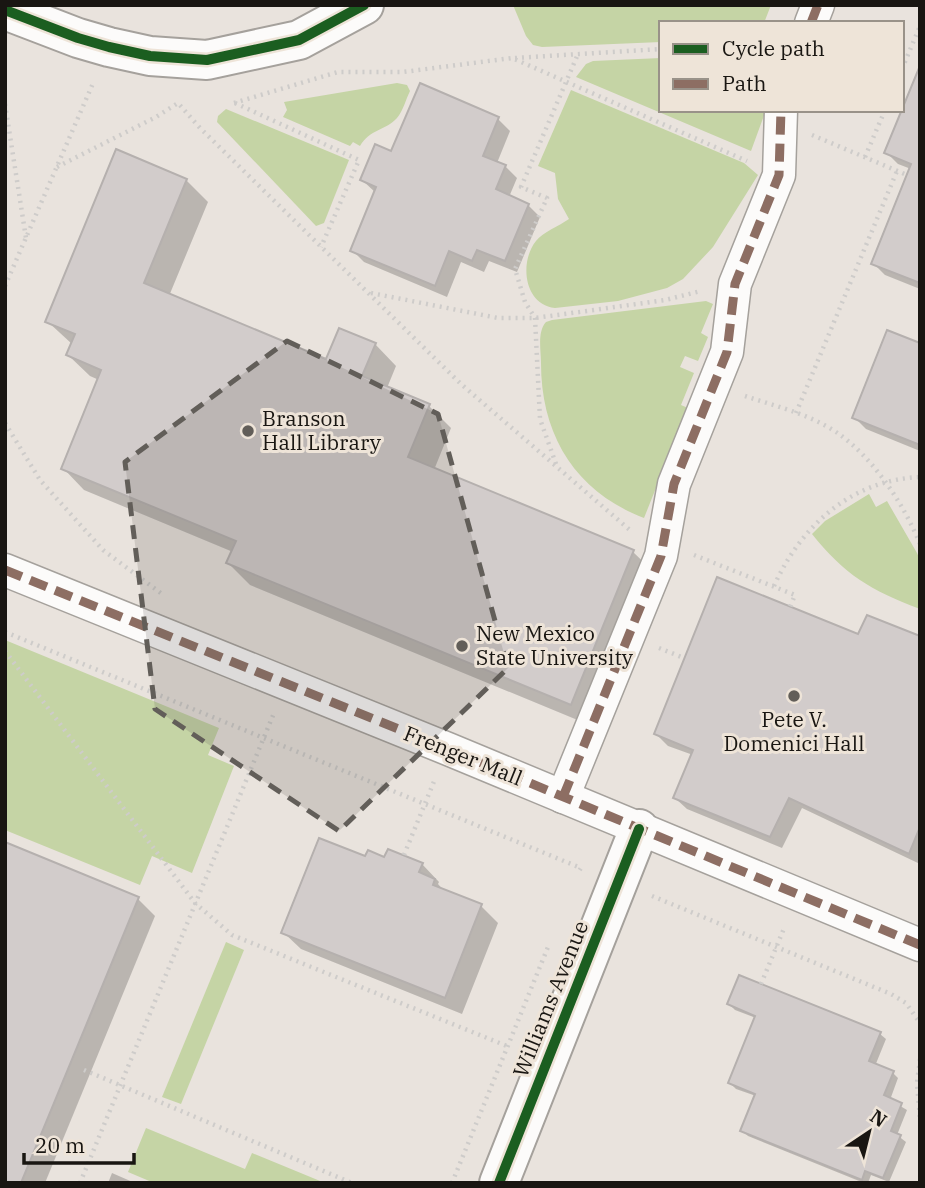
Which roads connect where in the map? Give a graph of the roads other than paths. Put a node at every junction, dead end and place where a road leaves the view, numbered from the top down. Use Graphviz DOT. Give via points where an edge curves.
graph roads {
  1 [pos="364,5"];
  2 [pos="5,10"];
  3 [pos="780,116"];
  4 [pos="5,570"];
  5 [pos="563,797"];
  6 [pos="639,829"];
  7 [pos="920,945"];
  8 [pos="499,1183"];
  1 -- 2 [label="street" via="299,40 207,61 109,47"];
  3 -- 5 [label="street" via="779,175 734,284 727,352 674,484 663,550"];
  4 -- 5 [label="street, Frenger Mall"];
  5 -- 6 [label="street, Frenger Mall"];
  6 -- 7 [label="street, Frenger Mall"];
  6 -- 8 [label="street, Williams Avenue"];
}
